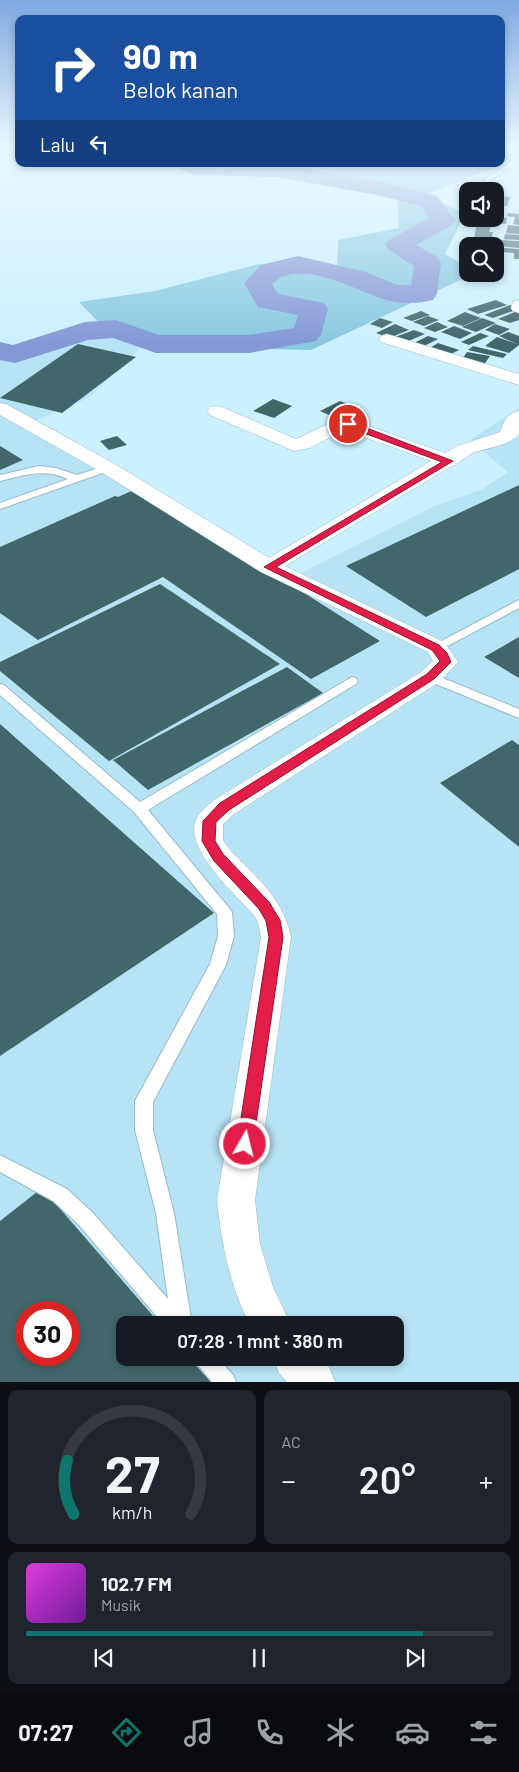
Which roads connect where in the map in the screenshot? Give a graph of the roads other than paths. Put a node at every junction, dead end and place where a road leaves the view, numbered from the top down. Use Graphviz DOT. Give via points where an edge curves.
graph roads {
  1 [pos="388,339"];
  2 [pos="519,380"];
  3 [pos="0,408"];
  4 [pos="216,411"];
  5 [pos="519,416"];
  6 [pos="449,461"];
  7 [pos="108,468"];
  8 [pos="0,478"];
  9 [pos="77,479"];
  10 [pos="0,506"];
  11 [pos="269,567"];
  12 [pos="519,603"];
  13 [pos="436,647"];
  14 [pos="430,677"];
  15 [pos="352,681"];
  16 [pos="0,688"];
  17 [pos="519,714"];
  18 [pos="139,809"];
  19 [pos="0,1162"];
  20 [pos="169,1316"];
  21 [pos="181,1316"];
  22 [pos="266,1316"];
  23 [pos="212,1366"];
  24 [pos="301,1366"];
  25 [pos="226,1382"];
  26 [pos="314,1382"];
  1 -- 2 [label="street"];
  3 -- 7 [label="street"];
  4 -- 6 [label="street" via="294,445 303,444 343,424"];
  5 -- 6 [label="street" via="513,421 507,436 464,450"];
  6 -- 11 [label="street"];
  7 -- 9 [label="lane"];
  7 -- 11 [label="street"];
  8 -- 9 [label="lane" via="41,467 58,470"];
  9 -- 10 [label="lane"];
  11 -- 13 [label="street"];
  12 -- 13 [label="lane"];
  13 -- 14 [label="street" via="446,662"];
  14 -- 17 [label="lane"];
  14 -- 22 [label="street" via="224,807 209,821 209,841 219,857 264,906 273,920 276,937 236,1200 244,1252 255,1293"];
  15 -- 18 [label="lane"];
  16 -- 18 [label="lane"];
  18 -- 21 [label="lane" via="224,912 226,936 218,965 144,1101 144,1130 165,1213"];
  19 -- 20 [label="lane" via="60,1195 86,1219"];
  23 -- 25 [label="lane"];
  24 -- 26 [label="street"];
}
